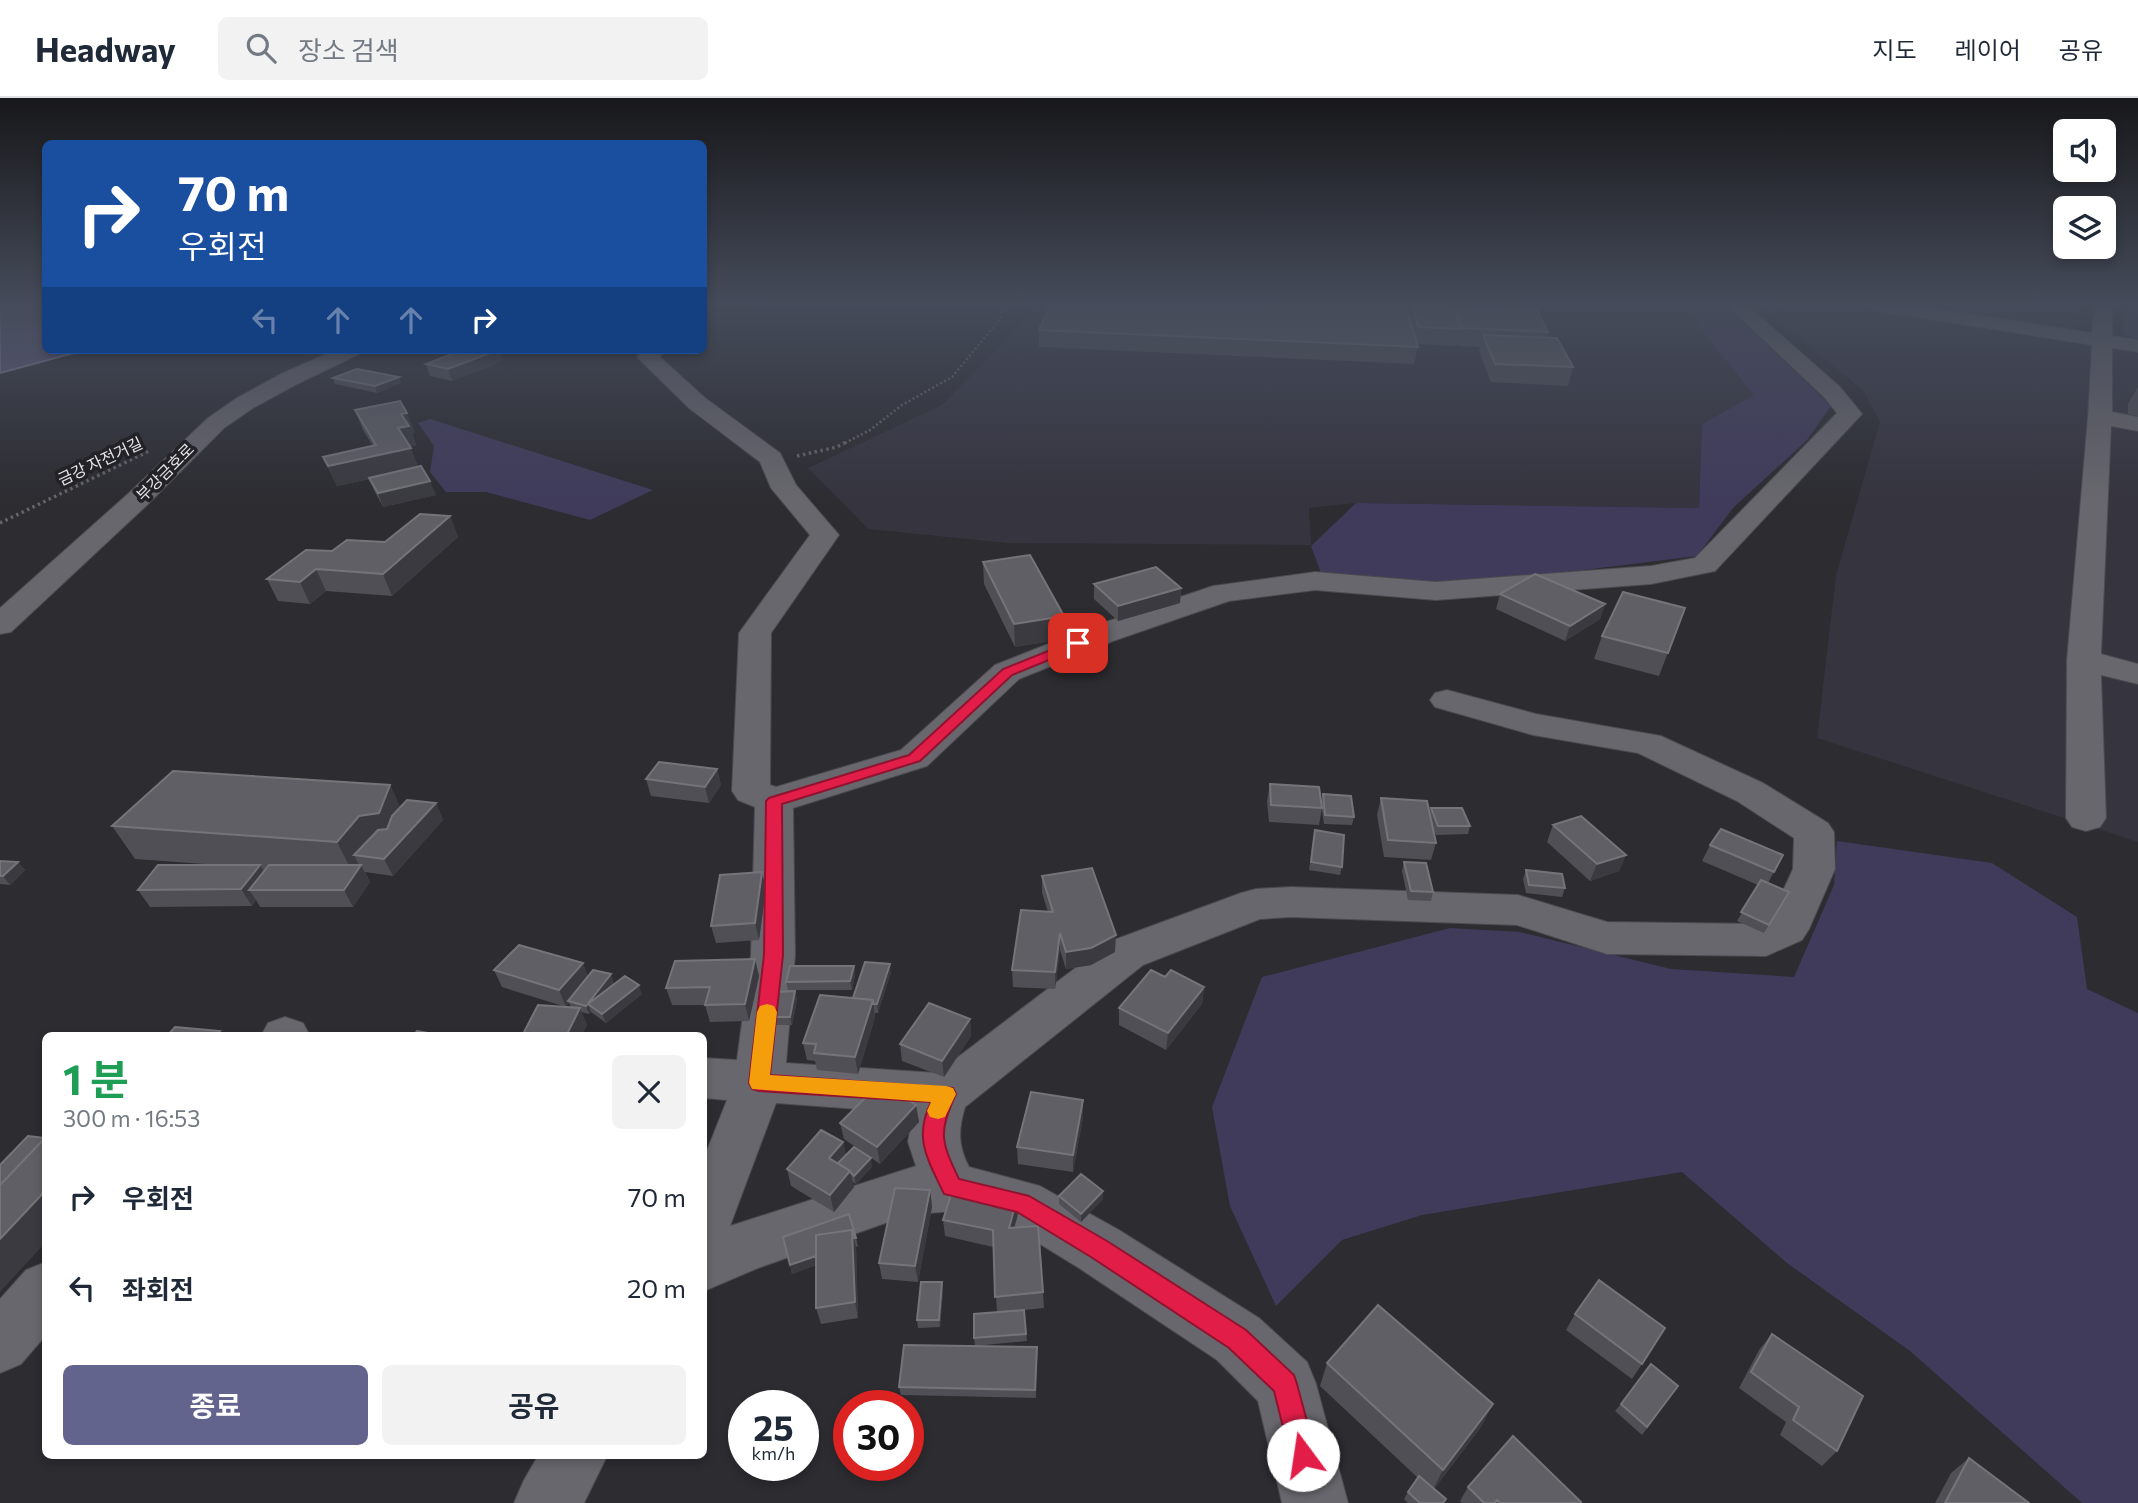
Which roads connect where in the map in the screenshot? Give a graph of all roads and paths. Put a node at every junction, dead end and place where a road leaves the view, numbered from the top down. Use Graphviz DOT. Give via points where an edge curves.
graph roads {
  1 [pos="310,371"];
  2 [pos="662,371"];
  3 [pos="957,371"];
  4 [pos="1809,371"];
  5 [pos="2101,371"];
  6 [pos="2100,417"];
  7 [pos="2138,424"];
  8 [pos="150,451"];
  9 [pos="772,462"];
  10 [pos="0,523"];
  11 [pos="0,625"];
  12 [pos="2084,660"];
  13 [pos="2138,674"];
  14 [pos="1447,700"];
  15 [pos="774,801"];
  16 [pos="2086,818"];
  17 [pos="707,1078"];
  18 [pos="759,1083"];
  19 [pos="946,1094"];
  20 [pos="952,1187"];
  21 [pos="707,1215"];
  22 [pos="707,1263"];
  23 [pos="42,1295"];
  24 [pos="0,1343"];
  25 [pos="573,1459"];
  26 [pos="547,1503"];
  27 [pos="1315,1503"];
  1 -- 11 [label="street, 부강금호로" via="244,403 216,423"];
  2 -- 9 [label="street"];
  3 -- 9 [label="path" via="838,447"];
  4 -- 15 [label="street" via="1850,414 1705,565 1651,575 1436,591 1315,581 1224,592 1007,672 914,758"];
  5 -- 6 [label="street"];
  6 -- 7 [label="street"];
  6 -- 12 [label="street"];
  8 -- 10 [label="path, 금강 자전거길"];
  9 -- 15 [label="street" via="784,488 825,535 755,634 751,791"];
  12 -- 13 [label="street"];
  12 -- 16 [label="street"];
  14 -- 19 [label="street" via="1533,723 1648,744 1750,792 1814,832 1815,869 1787,929 1766,940 1607,938 1518,911 1256,904 1126,953"];
  15 -- 18 [label="street" via="773,955"];
  17 -- 18 [label="street"];
  18 -- 19 [label="street"];
  18 -- 21 [label="street"];
  19 -- 20 [label="street" via="933,1119 933,1149"];
  20 -- 22 [label="street" via="908,1192"];
  20 -- 27 [label="street" via="1021,1203 1238,1339 1285,1384"];
  23 -- 24 [label="street"];
  25 -- 26 [label="street"];
}
